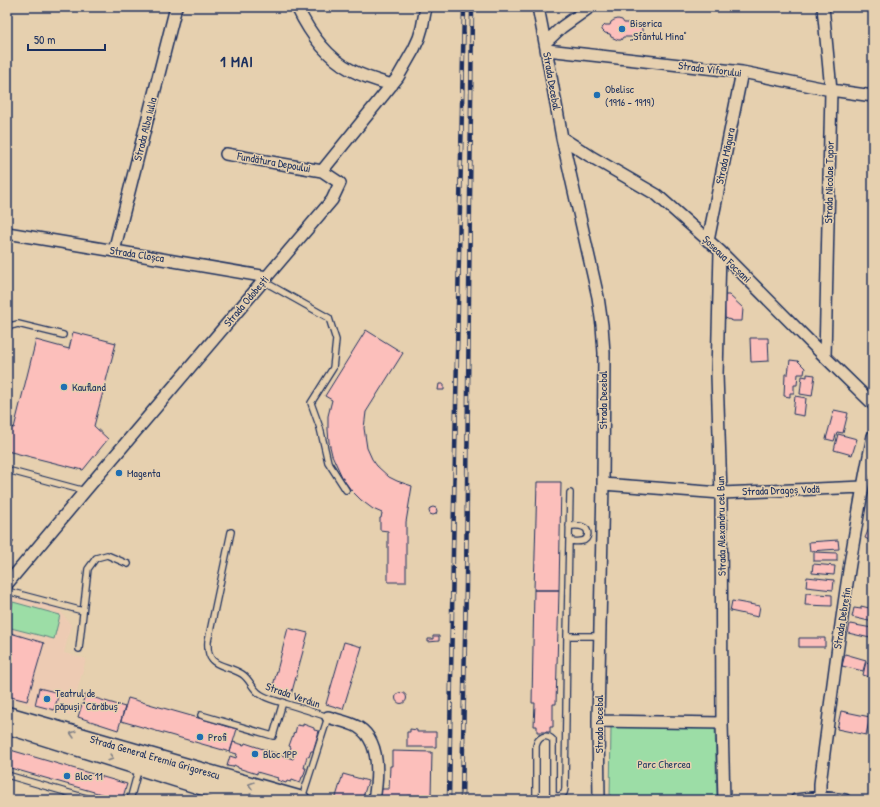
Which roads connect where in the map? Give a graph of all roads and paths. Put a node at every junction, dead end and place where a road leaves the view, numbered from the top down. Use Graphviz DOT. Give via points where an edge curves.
graph roads {
  1 [pos="176,7"];
  2 [pos="297,7"];
  3 [pos="426,7"];
  4 [pos="538,7"];
  5 [pos="590,7"];
  6 [pos="823,7"];
  7 [pos="546,47"];
  8 [pos="742,72"];
  9 [pos="392,85"];
  10 [pos="831,90"];
  11 [pos="873,96"];
  12 [pos="562,138"];
  13 [pos="226,154"];
  14 [pos="322,171"];
  15 [pos="7,233"];
  16 [pos="708,241"];
  17 [pos="114,250"];
  18 [pos="720,251"];
  19 [pos="265,279"];
  20 [pos="7,328"];
  21 [pos="63,335"];
  22 [pos="825,357"];
  23 [pos="873,404"];
  24 [pos="873,436"];
  25 [pos="7,470"];
  26 [pos="603,484"];
  27 [pos="862,487"];
  28 [pos="346,490"];
  29 [pos="84,491"];
  30 [pos="570,493"];
  31 [pos="721,493"];
  32 [pos="569,526"];
  33 [pos="231,532"];
  34 [pos="568,541"];
  35 [pos="128,564"];
  36 [pos="7,584"];
  37 [pos="7,591"];
  38 [pos="83,612"];
  39 [pos="567,636"];
  40 [pos="600,636"];
  41 [pos="79,649"];
  42 [pos="283,702"];
  43 [pos="7,715"];
  44 [pos="201,715"];
  45 [pos="328,717"];
  46 [pos="598,721"];
  47 [pos="722,723"];
  48 [pos="7,726"];
  49 [pos="139,767"];
  50 [pos="7,775"];
  51 [pos="556,798"];
  52 [pos="820,798"];
  53 [pos="93,800"];
  54 [pos="130,800"];
  55 [pos="245,800"];
  56 [pos="302,800"];
  57 [pos="374,800"];
  58 [pos="536,800"];
  59 [pos="599,800"];
  60 [pos="724,800"];
  61 [pos="796,800"];
  62 [pos="845,800"];
  1 -- 17 [label="street, Strada Alba Iulia"];
  2 -- 9 [label="street" via="310,31 339,63 362,75"];
  3 -- 9 [label="street" via="416,44"];
  4 -- 7 [label="street, Strada Decebal"];
  5 -- 7 [label="street" via="562,28"];
  6 -- 10 [label="street, Strada Nicolae Topor"];
  7 -- 8 [label="street, Strada Viforului"];
  7 -- 12 [label="street, Strada Decebal"];
  8 -- 10 [label="street, Strada Viforului"];
  8 -- 16 [label="street, Strada Măgura"];
  9 -- 14 [label="street"];
  10 -- 11 [label="street, Strada Viforului"];
  10 -- 22 [label="street, Strada Nicolae Topor"];
  12 -- 16 [label="street, Șoseaua Focșani" via="657,195"];
  12 -- 26 [label="street, Strada Decebal" via="602,325"];
  13 -- 14 [label="street, Fundătura Depoului"];
  14 -- 19 [label="street, Strada Odobești" via="340,183 332,200"];
  15 -- 17 [label="street, Strada Cloșca"];
  16 -- 18 [label="street, Șoseaua Focșani"];
  17 -- 19 [label="street, Strada Cloșca"];
  18 -- 22 [label="street, Șoseaua Focșani"];
  18 -- 31 [label="street, Strada Alexandru cel Bun" via="717,375"];
  19 -- 28 [label="lane" via="329,318 336,340 333,368 311,403 328,462"];
  19 -- 29 [label="street, Strada Odobești"];
  20 -- 21 [label="lane" via="18,324"];
  22 -- 23 [label="street, Șoseaua Focșani"];
  24 -- 27 [label="street, Strada Debrețin"];
  25 -- 29 [label="lane"];
  26 -- 31 [label="street, Strada Dragoș Vodă"];
  26 -- 40 [label="street, Strada Decebal"];
  27 -- 31 [label="street, Strada Dragoș Vodă"];
  27 -- 52 [label="street, Strada Debrețin" via="838,648"];
  29 -- 36 [label="street, Strada Odobești"];
  30 -- 32 [label="lane"];
  31 -- 47 [label="street, Strada Alexandru cel Bun"];
  32 -- 34 [label="lane"];
  32 -- 34 [label="lane" via="584,527 588,534 583,541"];
  33 -- 42 [label="lane, Strada Verdun" via="207,649 212,660 240,672 258,694"];
  34 -- 39 [label="lane"];
  35 -- 38 [label="lane" via="107,555 96,558 88,569"];
  37 -- 38 [label="lane"];
  38 -- 41 [label="lane"];
  39 -- 40 [label="lane"];
  39 -- 51 [label="lane" via="565,789 562,795"];
  40 -- 46 [label="street, Strada Decebal"];
  42 -- 44 [label="lane" via="273,736"];
  42 -- 45 [label="lane, Strada Verdun"];
  56 -- 43 [label="street, Strada General Eremia Grigorescu, one-way"];
  45 -- 56 [label="lane, Strada Verdun"];
  45 -- 57 [label="street" via="356,726 368,738 374,750 377,766"];
  46 -- 47 [label="street"];
  46 -- 59 [label="street, Strada Decebal"];
  47 -- 60 [label="street, Strada Alexandru cel Bun"];
  48 -- 49 [label="street, Strada General Eremia Grigorescu, one-way"];
  49 -- 54 [label="lane"];
  49 -- 55 [label="street, Strada General Eremia Grigorescu"];
  50 -- 53 [label="lane"];
  51 -- 58 [label="lane" via="553,794 553,740 542,737 536,746"];
  52 -- 61 [label="street"];
  52 -- 62 [label="street"];
}
